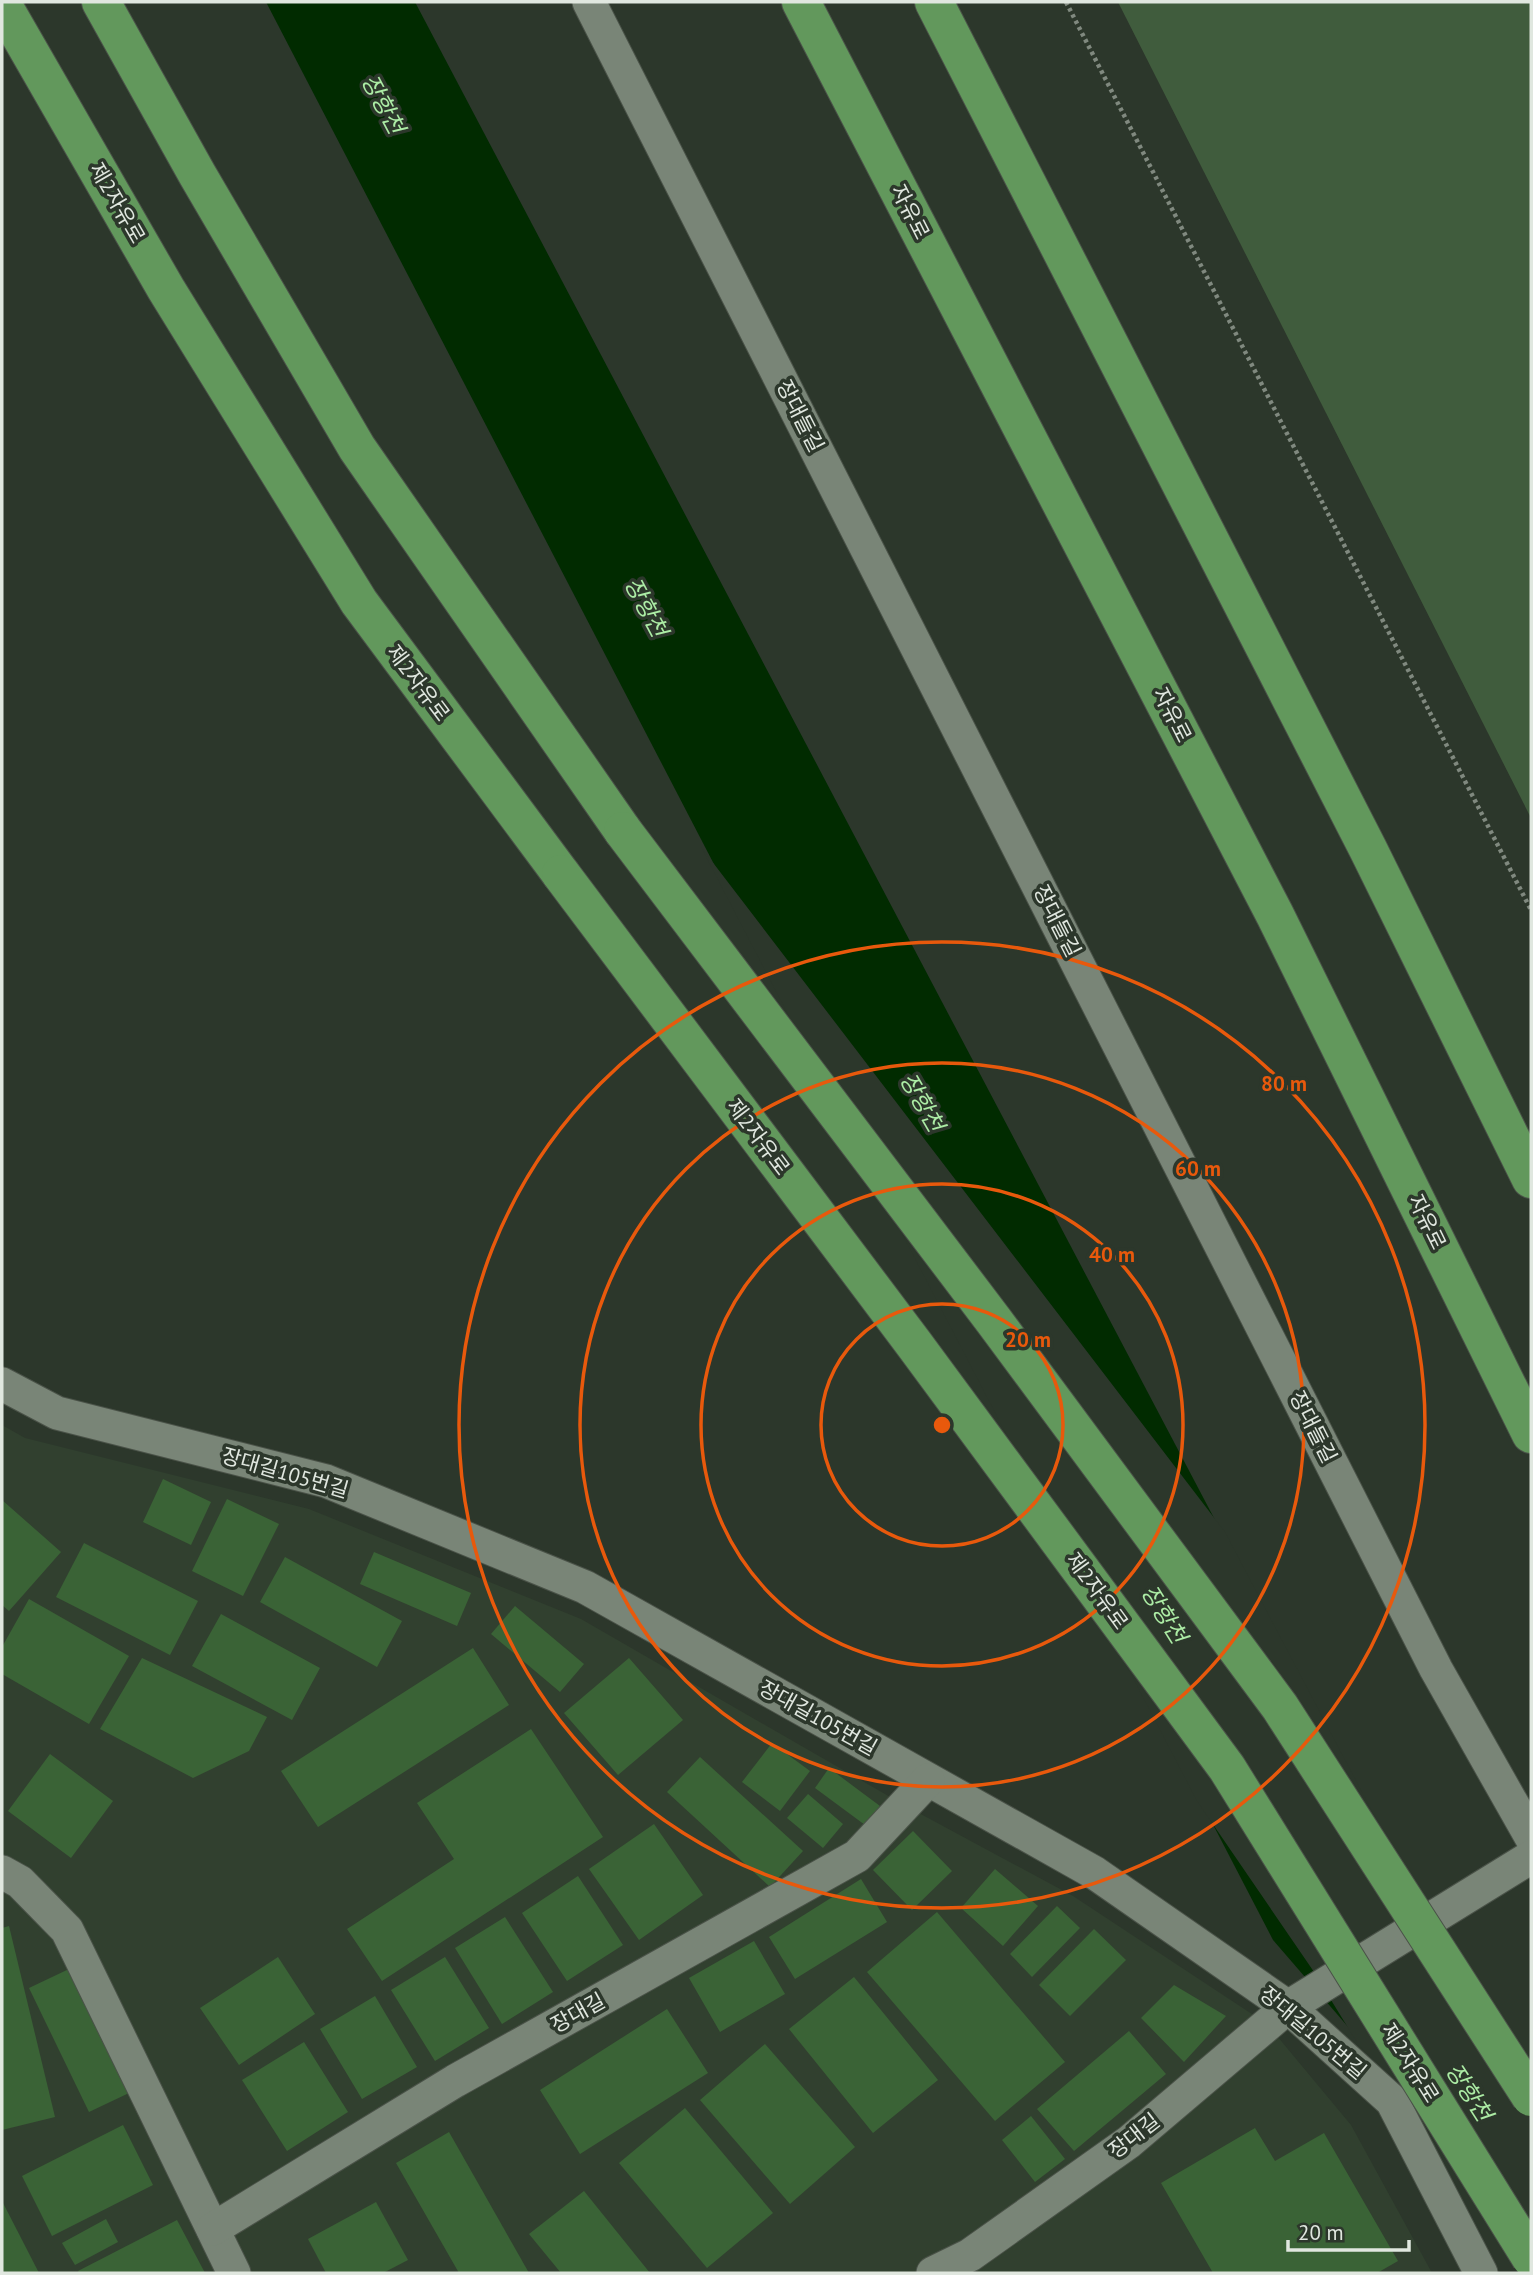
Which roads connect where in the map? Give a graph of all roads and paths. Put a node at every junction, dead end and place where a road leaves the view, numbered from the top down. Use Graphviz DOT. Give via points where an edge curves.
graph roads {
  1 [pos="101,2"];
  2 [pos="589,2"];
  3 [pos="802,2"];
  4 [pos="934,2"];
  5 [pos="1066,2"];
  6 [pos="2,4"];
  7 [pos="1531,910"];
  8 [pos="1531,1179"];
  9 [pos="2,1384"];
  10 [pos="1531,1434"];
  11 [pos="928,1780"];
  12 [pos="1526,1853"];
  13 [pos="2,1872"];
  14 [pos="1296,2001"];
  15 [pos="1531,2097"];
  16 [pos="213,2229"];
  17 [pos="1531,2258"];
  18 [pos="234,2273"];
  19 [pos="933,2273"];
  20 [pos="1481,2273"];
  1 -- 15 [label="highway, bridge" via="357,448 623,831 1280,1707"];
  2 -- 12 [label="street, 장대들길"];
  3 -- 10 [label="highway, 자유로" via="1275,915"];
  4 -- 8 [label="highway" via="1350,813"];
  5 -- 7 [label="path"];
  6 -- 17 [label="highway, 제2자유로, bridge" via="166,289 359,602 1227,1768"];
  9 -- 11 [label="street, 장대길105번길" via="57,1413 326,1481 585,1587"];
  11 -- 14 [label="street, 장대길105번길" via="1095,1873"];
  11 -- 16 [label="street, 장대길" via="857,1856 455,2081"];
  12 -- 14 [label="street, 장대길, bridge"];
  13 -- 16 [label="street" via="20,1882 67,1930"];
  14 -- 19 [label="street, 장대길" via="1129,2142 970,2255"];
  14 -- 20 [label="street, 장대길105번길" via="1392,2102"];
  16 -- 18 [label="street"];
}
